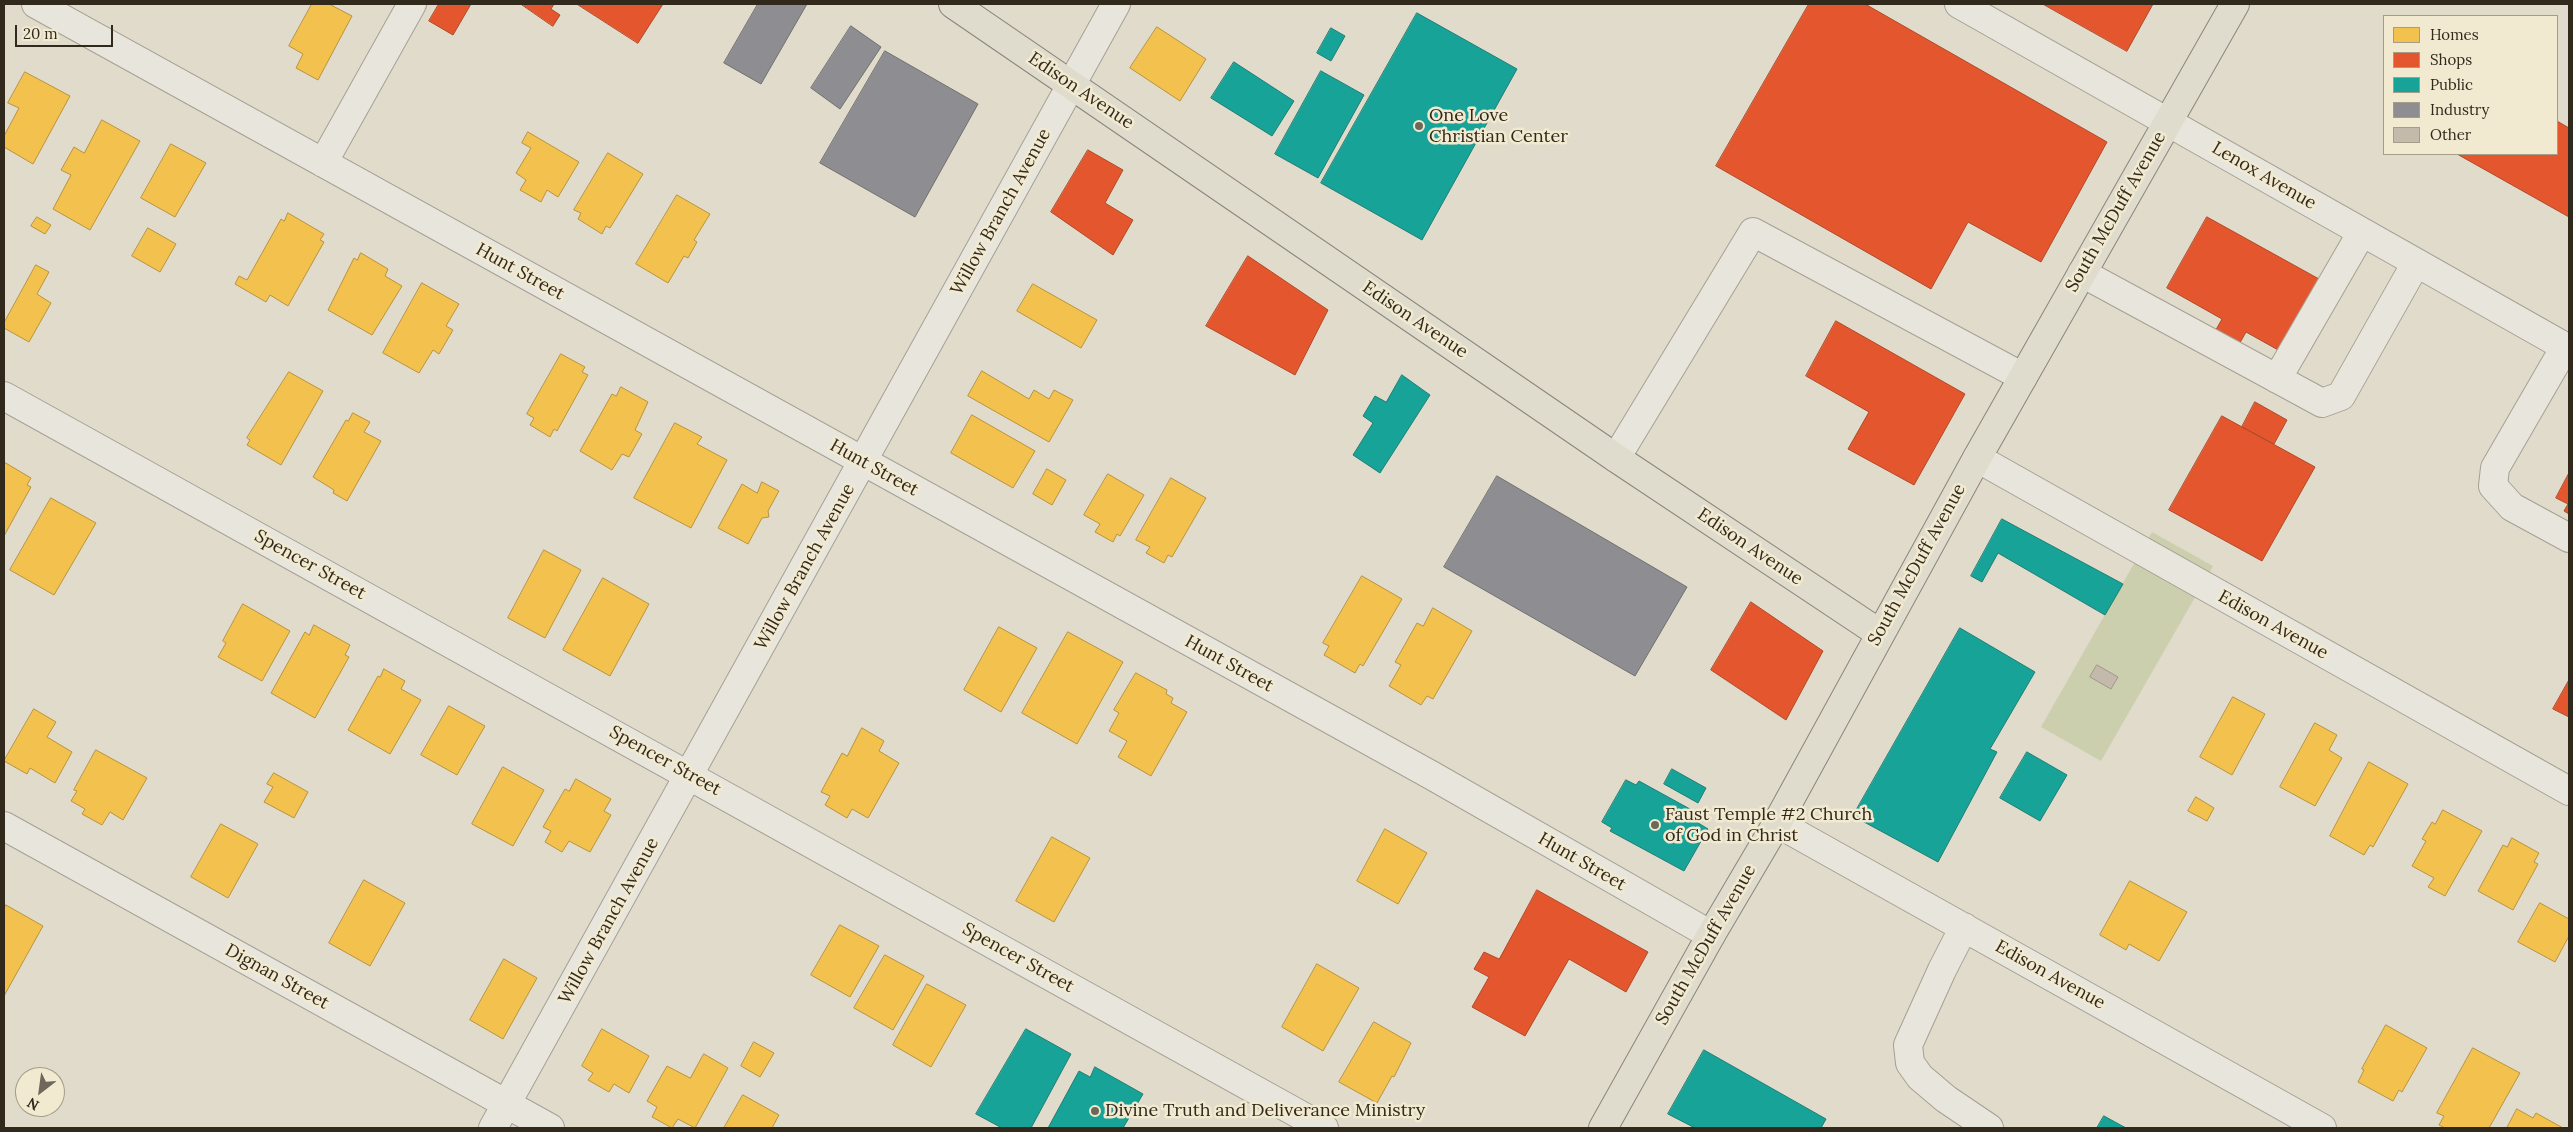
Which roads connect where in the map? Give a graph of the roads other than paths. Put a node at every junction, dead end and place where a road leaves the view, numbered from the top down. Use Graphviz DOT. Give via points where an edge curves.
graph roads {
  1 [pos="36,4"];
  2 [pos="412,4"];
  3 [pos="953,4"];
  4 [pos="1116,4"];
  5 [pos="1959,4"];
  6 [pos="2235,4"];
  7 [pos="1072,85"];
  8 [pos="2168,121"];
  9 [pos="323,163"];
  10 [pos="2362,232"];
  11 [pos="2416,263"];
  12 [pos="2082,273"];
  13 [pos="2567,348"];
  14 [pos="2023,377"];
  15 [pos="2277,379"];
  16 [pos="4,396"];
  17 [pos="1616,458"];
  18 [pos="1977,458"];
  19 [pos="863,462"];
  20 [pos="2569,538"];
  21 [pos="1879,633"];
  22 [pos="690,775"];
  23 [pos="2569,791"];
  24 [pos="1777,823"];
  25 [pos="4,826"];
  26 [pos="1964,927"];
  27 [pos="1711,935"];
  28 [pos="506,1104"];
  29 [pos="1610,1126"];
  30 [pos="492,1128"];
  31 [pos="550,1128"];
  32 [pos="1324,1128"];
  33 [pos="1989,1128"];
  34 [pos="2322,1128"];
  1 -- 9 [label="street, Hunt Street"];
  2 -- 9 [label="street"];
  3 -- 7 [label="main road, Edison Avenue"];
  4 -- 7 [label="street, Willow Branch Avenue"];
  5 -- 8 [label="street, Lenox Avenue"];
  6 -- 8 [label="main road, South McDuff Avenue"];
  7 -- 17 [label="main road, Edison Avenue"];
  7 -- 19 [label="street, Willow Branch Avenue"];
  8 -- 10 [label="street, Lenox Avenue"];
  8 -- 12 [label="main road, South McDuff Avenue"];
  9 -- 19 [label="street, Hunt Street"];
  10 -- 11 [label="street, Lenox Avenue"];
  10 -- 15 [label="street"];
  11 -- 13 [label="street, Lenox Avenue"];
  11 -- 15 [label="street" via="2341,396 2322,403"];
  12 -- 14 [label="main road, South McDuff Avenue"];
  12 -- 15 [label="street"];
  13 -- 20 [label="street" via="2495,468 2493,486 2512,507"];
  14 -- 17 [label="street" via="1752,232"];
  14 -- 18 [label="main road, South McDuff Avenue"];
  16 -- 22 [label="street, Spencer Street"];
  17 -- 21 [label="main road, Edison Avenue"];
  18 -- 21 [label="main road, South McDuff Avenue"];
  18 -- 23 [label="street, Edison Avenue" via="2060,492 2291,623"];
  19 -- 22 [label="street, Willow Branch Avenue"];
  19 -- 27 [label="street, Hunt Street" via="1431,775"];
  21 -- 24 [label="main road, South McDuff Avenue"];
  22 -- 28 [label="street, Willow Branch Avenue"];
  22 -- 32 [label="street, Spencer Street"];
  24 -- 26 [label="street, Edison Avenue"];
  24 -- 27 [label="main road, South McDuff Avenue"];
  25 -- 28 [label="street, Dignan Street"];
  26 -- 33 [label="street" via="1908,1045 1910,1063 1920,1077 1946,1100"];
  26 -- 34 [label="street, Edison Avenue"];
  27 -- 29 [label="main road, South McDuff Avenue"];
  28 -- 30 [label="street, Willow Branch Avenue"];
  28 -- 31 [label="street, Dignan Street"];
}
